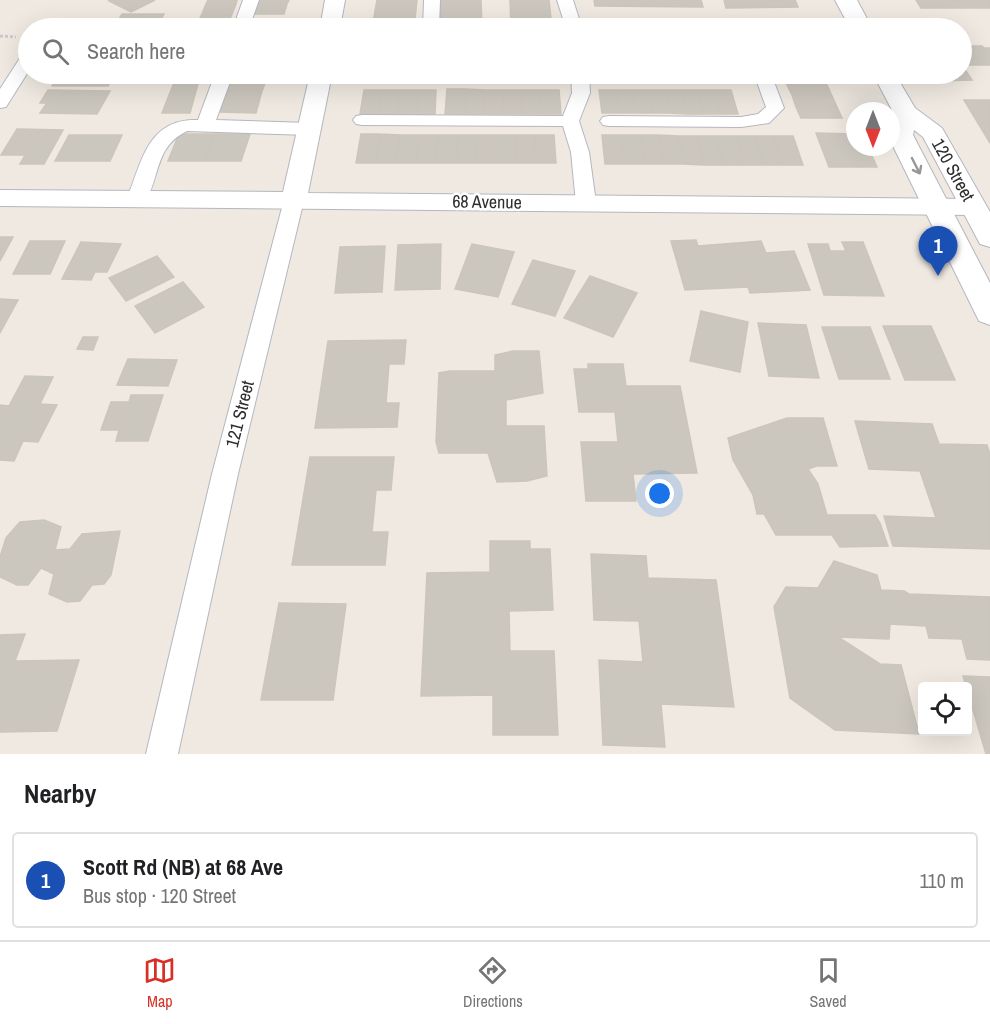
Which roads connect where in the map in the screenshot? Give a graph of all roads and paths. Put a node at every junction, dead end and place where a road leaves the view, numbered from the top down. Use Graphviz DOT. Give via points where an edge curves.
graph roads {
  1 [pos="251,0"];
  2 [pos="335,0"];
  3 [pos="432,0"];
  4 [pos="565,0"];
  5 [pos="846,0"];
  6 [pos="245,18"];
  7 [pos="332,18"];
  8 [pos="431,18"];
  9 [pos="571,18"];
  10 [pos="856,18"];
  11 [pos="0,36"];
  12 [pos="16,37"];
  13 [pos="18,75"];
  14 [pos="220,84"];
  15 [pos="319,84"];
  16 [pos="581,84"];
  17 [pos="767,84"];
  18 [pos="890,84"];
  19 [pos="0,103"];
  20 [pos="905,112"];
  21 [pos="362,120"];
  22 [pos="570,121"];
  23 [pos="609,121"];
  24 [pos="205,125"];
  25 [pos="309,129"];
  26 [pos="0,198"];
  27 [pos="136,199"];
  28 [pos="294,200"];
  29 [pos="586,203"];
  30 [pos="936,207"];
  31 [pos="973,207"];
  32 [pos="990,237"];
  33 [pos="990,313"];
  34 [pos="162,754"];
  1 -- 6 [label="street"];
  2 -- 7 [label="street"];
  3 -- 8 [label="street"];
  4 -- 9 [label="street"];
  5 -- 10 [label="main road"];
  11 -- 12 [label="path"];
  13 -- 19 [label="street"];
  14 -- 24 [label="street"];
  15 -- 25 [label="street, 121 Street"];
  16 -- 22 [label="street"];
  17 -- 23 [label="street" via="775,108 763,119"];
  18 -- 20 [label="main road, 120 Street"];
  20 -- 30 [label="main road, 120 Street, one-way" via="900,135"];
  20 -- 31 [label="main road, 120 Street" via="933,134"];
  21 -- 22 [label="street"];
  22 -- 29 [label="street" via="580,152"];
  24 -- 25 [label="street"];
  24 -- 27 [label="street" via="184,125 166,134"];
  25 -- 28 [label="street, 121 Street"];
  26 -- 27 [label="street, 68 Avenue"];
  27 -- 28 [label="street, 68 Avenue"];
  28 -- 29 [label="street, 68 Avenue"];
  28 -- 34 [label="street, 121 Street" via="225,474"];
  29 -- 30 [label="street, 68 Avenue"];
  30 -- 31 [label="street, 68 Avenue"];
  30 -- 33 [label="main road, 120 Street"];
  31 -- 32 [label="main road, 120 Street"];
}
